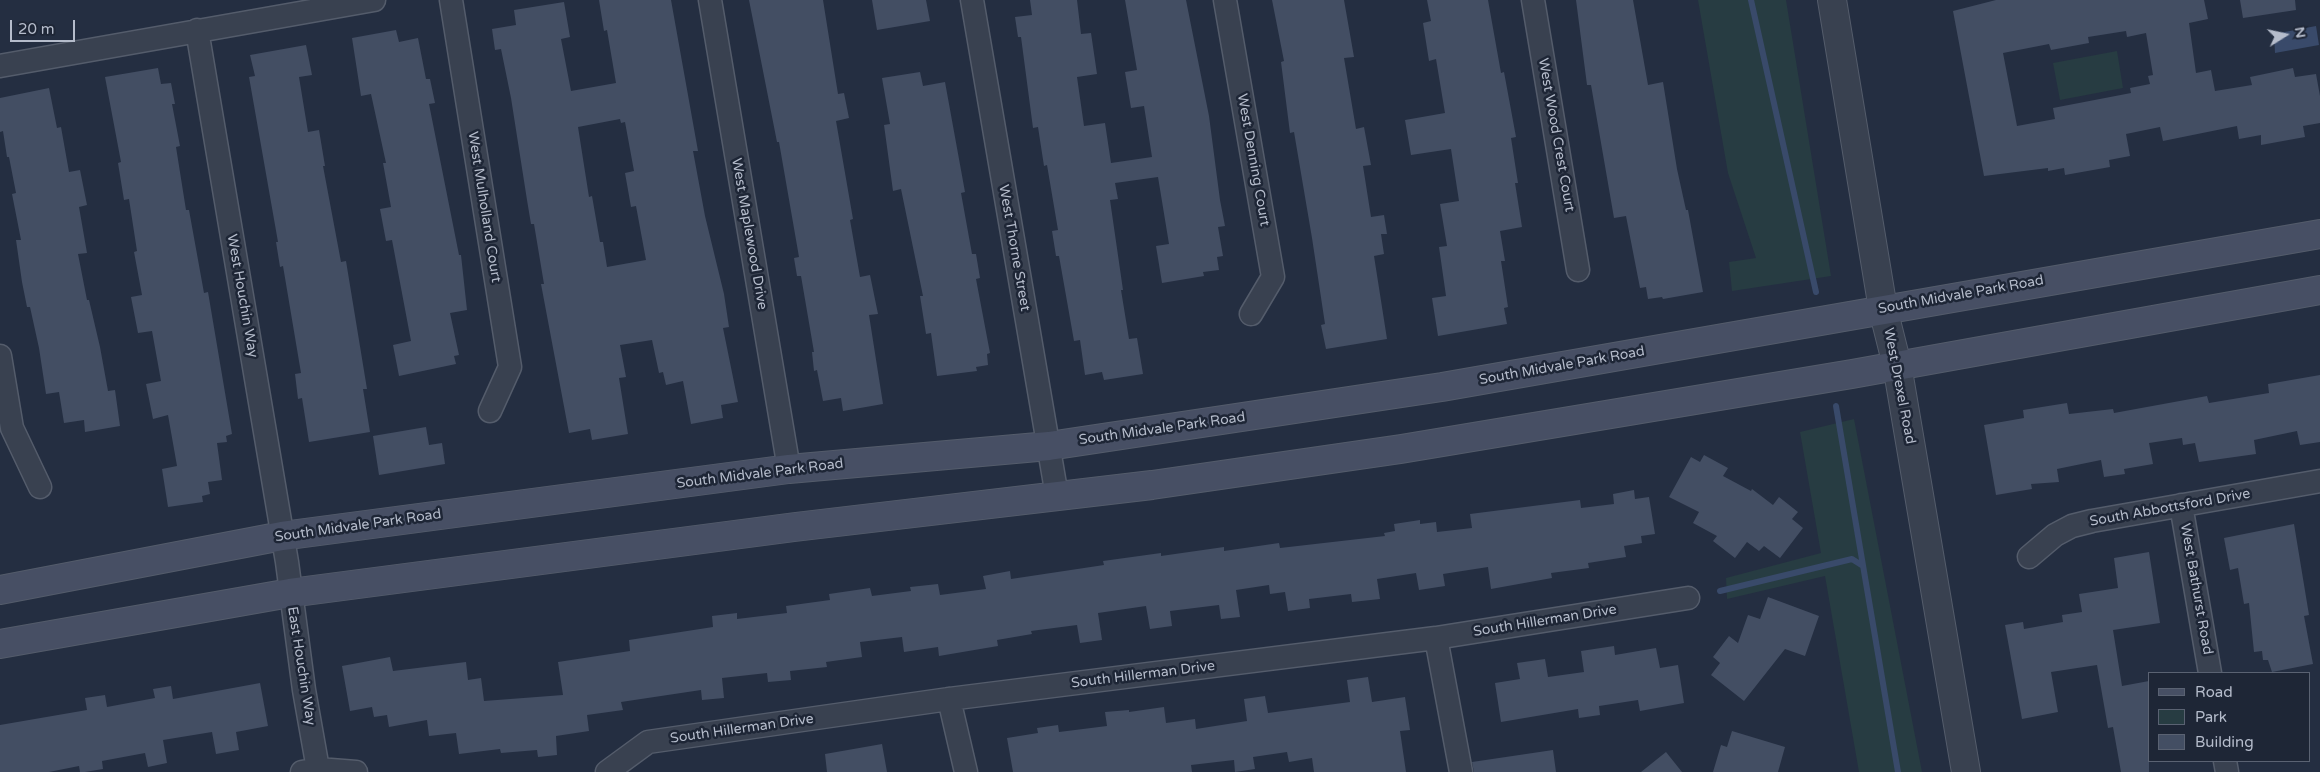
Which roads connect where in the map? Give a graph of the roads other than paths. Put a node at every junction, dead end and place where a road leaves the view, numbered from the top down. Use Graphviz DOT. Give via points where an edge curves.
graph roads {
  1 [pos="374,0"];
  2 [pos="451,0"];
  3 [pos="710,0"];
  4 [pos="972,0"];
  5 [pos="1225,0"];
  6 [pos="1533,0"];
  7 [pos="1832,0"];
  8 [pos="197,30"];
  9 [pos="0,66"];
  10 [pos="2320,234"];
  11 [pos="1578,270"];
  12 [pos="2320,290"];
  13 [pos="1884,309"];
  14 [pos="1251,314"];
  15 [pos="0,356"];
  16 [pos="1897,366"];
  17 [pos="490,411"];
  18 [pos="1049,446"];
  19 [pos="789,469"];
  20 [pos="2320,481"];
  21 [pos="40,487"];
  22 [pos="1057,496"];
  23 [pos="2181,505"];
  24 [pos="282,536"];
  25 [pos="2029,557"];
  26 [pos="287,562"];
  27 [pos="0,590"];
  28 [pos="290,593"];
  29 [pos="1688,598"];
  30 [pos="1436,638"];
  31 [pos="0,644"];
  32 [pos="2210,672"];
  33 [pos="949,699"];
  34 [pos="310,771"];
  35 [pos="356,772"];
  36 [pos="607,772"];
  37 [pos="966,772"];
  38 [pos="1461,772"];
  39 [pos="1966,772"];
  1 -- 8 [label="street"];
  2 -- 17 [label="street, West Mulholland Court" via="510,367"];
  3 -- 19 [label="street, West Maplewood Drive"];
  4 -- 18 [label="street, West Thorne Street"];
  5 -- 14 [label="street, West Denning Court" via="1273,277"];
  6 -- 11 [label="street, West Wood Crest Court"];
  7 -- 13 [label="street, West Drexel Road"];
  8 -- 9 [label="street"];
  8 -- 24 [label="street, West Houchin Way"];
  10 -- 13 [label="main road, South Midvale Park Road"];
  12 -- 16 [label="main road"];
  13 -- 16 [label="street, West Drexel Road"];
  13 -- 18 [label="main road, South Midvale Park Road" via="1442,387"];
  15 -- 21 [label="street" via="12,428"];
  16 -- 22 [label="main road" via="1506,433"];
  16 -- 39 [label="street, West Drexel Road"];
  18 -- 19 [label="main road, South Midvale Park Road"];
  18 -- 22 [label="street, West Thorne Street"];
  19 -- 24 [label="main road, South Midvale Park Road"];
  20 -- 23 [label="street, South Abbottsford Drive"];
  22 -- 28 [label="main road"];
  23 -- 25 [label="street, South Abbottsford Drive" via="2072,526 2055,535"];
  23 -- 32 [label="street, West Bathurst Road"];
  24 -- 26 [label="street, West Houchin Way"];
  24 -- 27 [label="main road, South Midvale Park Road"];
  26 -- 28 [label="street, East Houchin Way"];
  28 -- 31 [label="main road"];
  28 -- 34 [label="street, East Houchin Way" via="304,690"];
  29 -- 30 [label="street, South Hillerman Drive"];
  30 -- 33 [label="street, South Hillerman Drive"];
  30 -- 38 [label="street"];
  33 -- 36 [label="street, South Hillerman Drive" via="648,742"];
  33 -- 37 [label="street"];
  34 -- 35 [label="street"];
}
